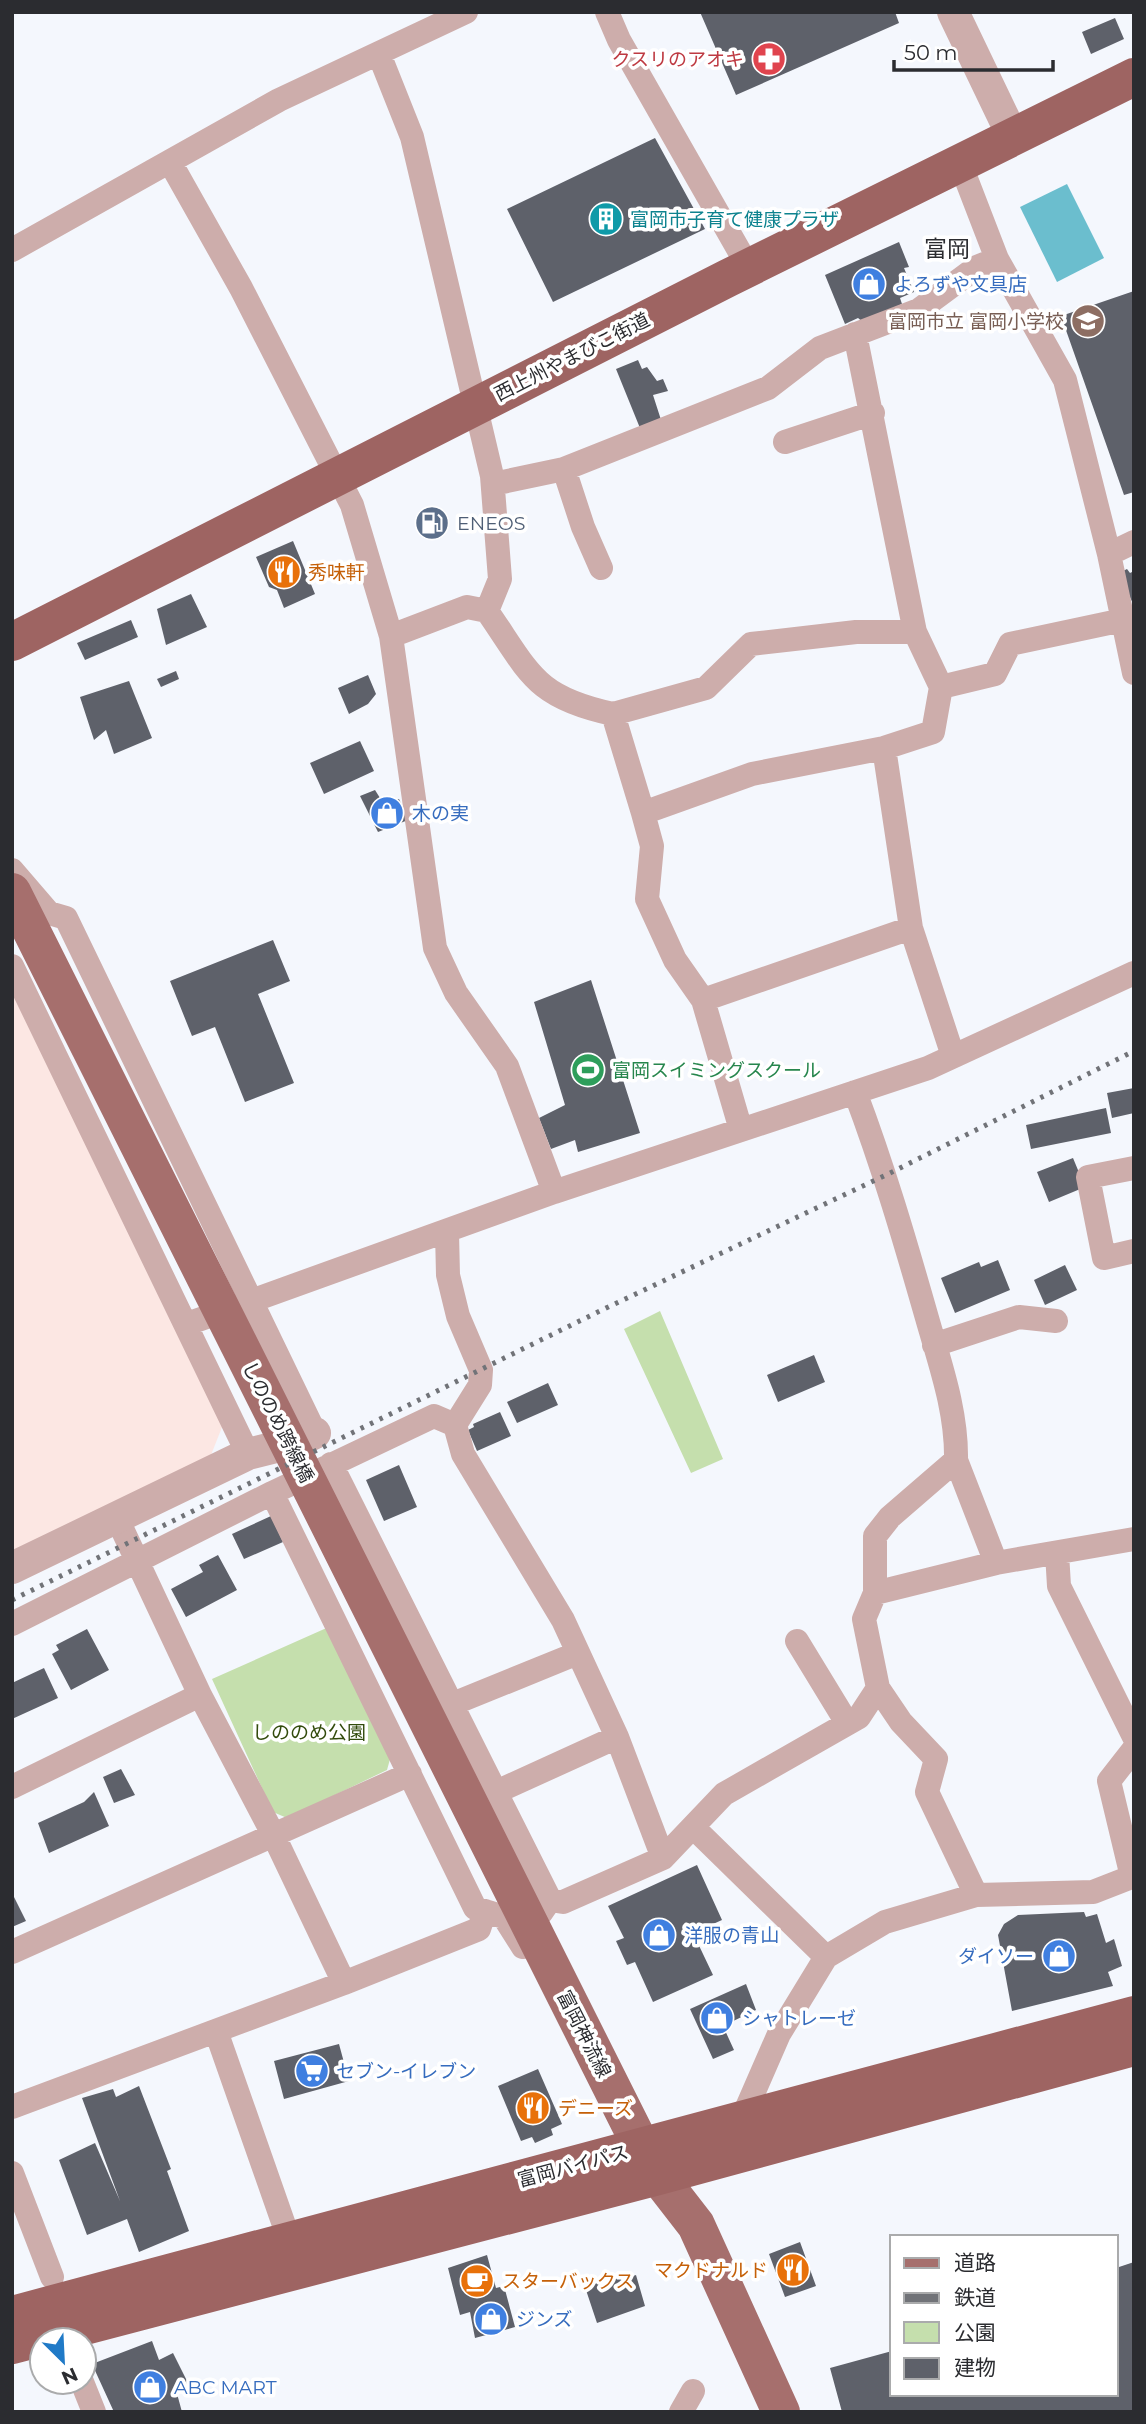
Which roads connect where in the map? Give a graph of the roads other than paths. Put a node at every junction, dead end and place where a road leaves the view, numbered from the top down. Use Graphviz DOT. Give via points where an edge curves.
graph roads {
  1 [pos="466,12"];
  2 [pos="607,12"];
  3 [pos="953,12"];
  4 [pos="379,54"];
  5 [pos="1134,77"];
  6 [pos="1013,136"];
  7 [pos="170,162"];
  8 [pos="960,163"];
  9 [pos="12,250"];
  10 [pos="997,259"];
  11 [pos="749,268"];
  12 [pos="855,334"];
  13 [pos="477,405"];
  14 [pos="873,413"];
  15 [pos="785,442"];
  16 [pos="564,469"];
  17 [pos="339,475"];
  18 [pos="493,484"];
  19 [pos="1134,542"];
  20 [pos="1109,554"];
  21 [pos="601,568"];
  22 [pos="487,611"];
  23 [pos="1122,620"];
  24 [pos="915,632"];
  25 [pos="391,636"];
  26 [pos="12,642"];
  27 [pos="1134,673"];
  28 [pos="941,687"];
  29 [pos="613,714"];
  30 [pos="884,748"];
  31 [pos="643,813"];
  32 [pos="12,870"];
  33 [pos="17,915"];
  34 [pos="911,928"];
  35 [pos="12,966"];
  36 [pos="1134,973"];
  37 [pos="703,1000"];
  38 [pos="953,1056"];
  39 [pos="855,1091"];
  40 [pos="740,1130"];
  41 [pos="1134,1168"];
  42 [pos="554,1192"];
  43 [pos="447,1231"];
  44 [pos="1134,1251"];
  45 [pos="251,1300"];
  46 [pos="1056,1321"];
  47 [pos="187,1324"];
  48 [pos="934,1345"];
  49 [pos="455,1426"];
  50 [pos="315,1433"];
  51 [pos="248,1454"];
  52 [pos="956,1460"];
  53 [pos="331,1464"];
  54 [pos="272,1493"];
  55 [pos="116,1516"];
  56 [pos="1134,1539"];
  57 [pos="1057,1553"];
  58 [pos="139,1563"];
  59 [pos="996,1563"];
  60 [pos="12,1568"];
  61 [pos="875,1593"];
  62 [pos="12,1624"];
  63 [pos="797,1641"];
  64 [pos="578,1653"];
  65 [pos="878,1688"];
  66 [pos="200,1695"];
  67 [pos="450,1705"];
  68 [pos="847,1723"];
  69 [pos="617,1737"];
  70 [pos="1134,1737"];
  71 [pos="1134,1749"];
  72 [pos="410,1774"];
  73 [pos="12,1787"];
  74 [pos="494,1793"];
  75 [pos="694,1829"];
  76 [pos="273,1835"];
  77 [pos="663,1858"];
  78 [pos="1133,1876"];
  79 [pos="976,1895"];
  80 [pos="485,1911"];
  81 [pos="541,1914"];
  82 [pos="12,1952"];
  83 [pos="826,1957"];
  84 [pos="558,1981"];
  85 [pos="344,1983"];
  86 [pos="1134,2015"];
  87 [pos="216,2031"];
  88 [pos="1134,2047"];
  89 [pos="12,2107"];
  90 [pos="741,2121"];
  91 [pos="650,2162"];
  92 [pos="12,2174"];
  93 [pos="290,2242"];
  94 [pos="52,2277"];
  95 [pos="12,2315"];
  96 [pos="97,2326"];
  97 [pos="758,2412"];
  98 [pos="781,2412"];
  1 -- 4 [label="street"];
  2 -- 11 [label="street"];
  3 -- 6 [label="street"];
  4 -- 7 [label="street" via="279,100"];
  4 -- 13 [label="street" via="412,137"];
  5 -- 6 [label="highway, 西上州やまびこ街道"];
  6 -- 8 [label="highway, 西上州やまびこ街道"];
  7 -- 9 [label="street"];
  7 -- 17 [label="street"];
  8 -- 10 [label="street"];
  8 -- 11 [label="highway, 西上州やまびこ街道"];
  10 -- 12 [label="street" via="977,267 919,310"];
  10 -- 20 [label="street" via="1065,380"];
  11 -- 13 [label="highway, 西上州やまびこ街道"];
  12 -- 14 [label="street"];
  12 -- 16 [label="street" via="820,348 768,388"];
  13 -- 17 [label="highway, 西上州やまびこ街道"];
  13 -- 18 [label="street"];
  14 -- 15 [label="street"];
  14 -- 24 [label="street"];
  16 -- 18 [label="street"];
  16 -- 21 [label="street"];
  17 -- 25 [label="street"];
  17 -- 26 [label="highway, 西上州やまびこ街道"];
  18 -- 22 [label="street" via="500,579"];
  19 -- 20 [label="street"];
  20 -- 23 [label="street"];
  22 -- 25 [label="street" via="467,607"];
  22 -- 29 [label="street" via="534,680 558,698"];
  23 -- 27 [label="street"];
  23 -- 28 [label="street" via="1010,644 995,674"];
  24 -- 28 [label="street"];
  24 -- 29 [label="street" via="856,632 751,644 706,688"];
  25 -- 42 [label="street" via="435,948 456,993 507,1066"];
  28 -- 30 [label="street" via="933,732"];
  29 -- 31 [label="street"];
  30 -- 31 [label="street" via="752,774"];
  30 -- 34 [label="street"];
  31 -- 37 [label="street" via="652,846 648,899 675,960"];
  32 -- 45 [label="street" via="49,913 66,918"];
  33 -- 81 [label="main road, しののめ跨線橋"];
  34 -- 37 [label="street"];
  34 -- 38 [label="street"];
  35 -- 47 [label="street"];
  36 -- 38 [label="street"];
  37 -- 40 [label="street"];
  38 -- 39 [label="street"];
  39 -- 40 [label="street"];
  39 -- 48 [label="street" via="886,1175"];
  40 -- 42 [label="street"];
  41 -- 44 [label="street" via="1087,1177 1104,1258"];
  42 -- 43 [label="street"];
  43 -- 45 [label="street"];
  43 -- 49 [label="street" via="448,1275 458,1316 481,1370 480,1385"];
  45 -- 47 [label="street"];
  45 -- 50 [label="street"];
  46 -- 48 [label="street" via="1019,1317"];
  47 -- 51 [label="street"];
  48 -- 52 [label="street" via="951,1404"];
  49 -- 53 [label="street" via="434,1416"];
  49 -- 64 [label="street" via="463,1454 563,1620"];
  50 -- 51 [label="street"];
  51 -- 55 [label="street"];
  52 -- 59 [label="street"];
  52 -- 61 [label="street" via="890,1517 876,1536"];
  53 -- 54 [label="street"];
  53 -- 67 [label="street"];
  54 -- 58 [label="street"];
  54 -- 72 [label="street"];
  55 -- 58 [label="street"];
  55 -- 60 [label="street"];
  56 -- 57 [label="street"];
  57 -- 59 [label="street"];
  57 -- 70 [label="street" via="1059,1586"];
  58 -- 62 [label="street"];
  58 -- 66 [label="street"];
  59 -- 61 [label="street"];
  61 -- 65 [label="street" via="864,1619"];
  63 -- 68 [label="street"];
  64 -- 67 [label="street"];
  64 -- 69 [label="street"];
  65 -- 68 [label="street" via="859,1717"];
  65 -- 79 [label="street" via="901,1722 936,1759 927,1792"];
  66 -- 73 [label="street"];
  66 -- 76 [label="street"];
  67 -- 74 [label="street"];
  68 -- 75 [label="street" via="724,1794"];
  69 -- 74 [label="street"];
  69 -- 77 [label="street"];
  71 -- 78 [label="street" via="1109,1781"];
  72 -- 76 [label="street"];
  72 -- 80 [label="street" via="474,1908"];
  74 -- 81 [label="street" via="540,1876"];
  75 -- 77 [label="street"];
  75 -- 83 [label="street"];
  76 -- 82 [label="street"];
  76 -- 85 [label="street"];
  77 -- 81 [label="street"];
  78 -- 79 [label="street" via="1093,1892"];
  79 -- 83 [label="street" via="885,1922"];
  80 -- 84 [label="street" via="504,1917 527,1954"];
  80 -- 85 [label="street" via="480,1929"];
  81 -- 84 [label="main road, 富岡神流線"];
  83 -- 90 [label="street" via="779,2034"];
  84 -- 91 [label="main road, 富岡神流線"];
  85 -- 87 [label="street"];
  86 -- 90 [label="highway, 富岡バイパス"];
  87 -- 89 [label="street"];
  87 -- 93 [label="street"];
  88 -- 91 [label="highway, 富岡バイパス"];
  90 -- 91 [label="highway, 富岡バイパス"];
  91 -- 93 [label="highway, 富岡バイパス"];
  91 -- 96 [label="highway, 富岡バイパス"];
  91 -- 97 [label="main road" via="674,2234"];
  91 -- 98 [label="main road" via="696,2225"];
  92 -- 94 [label="street"];
  93 -- 95 [label="highway, 富岡バイパス"];
}
